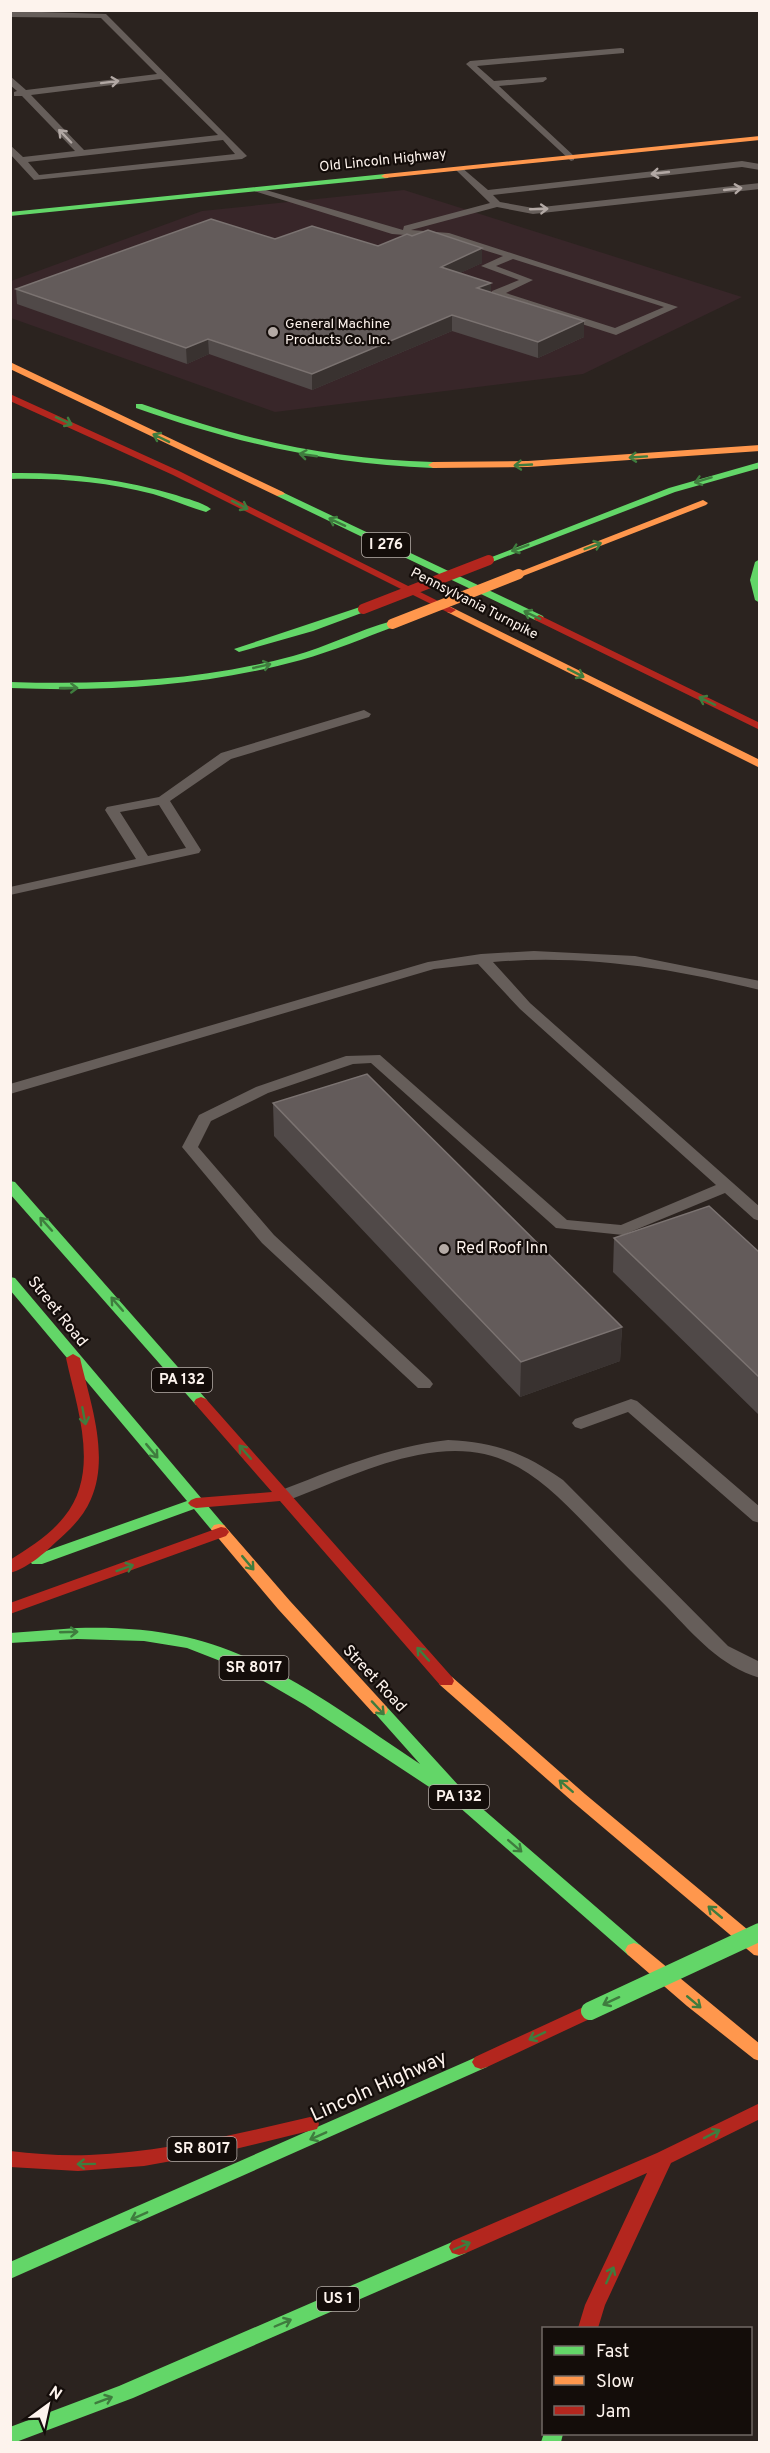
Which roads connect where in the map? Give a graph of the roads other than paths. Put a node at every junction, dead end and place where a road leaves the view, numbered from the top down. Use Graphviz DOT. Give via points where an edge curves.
graph roads {
  1 [pos="10,14"];
  2 [pos="621,51"];
  3 [pos="163,76"];
  4 [pos="10,79"];
  5 [pos="543,80"];
  6 [pos="492,84"];
  7 [pos="24,93"];
  8 [pos="10,95"];
  9 [pos="225,137"];
  10 [pos="759,138"];
  11 [pos="10,148"];
  12 [pos="82,153"];
  13 [pos="571,158"];
  14 [pos="21,160"];
  15 [pos="759,167"];
  16 [pos="460,170"];
  17 [pos="759,186"];
  18 [pos="256,190"];
  19 [pos="485,193"];
  20 [pos="497,204"];
  21 [pos="10,214"];
  22 [pos="395,232"];
  23 [pos="513,256"];
  24 [pos="10,359"];
  25 [pos="10,365"];
  26 [pos="97,391"];
  27 [pos="10,397"];
  28 [pos="129,403"];
  29 [pos="759,448"];
  30 [pos="759,465"];
  31 [pos="10,476"];
  32 [pos="712,500"];
  33 [pos="222,515"];
  34 [pos="265,533"];
  35 [pos="759,562"];
  36 [pos="759,600"];
  37 [pos="449,609"];
  38 [pos="230,651"];
  39 [pos="10,685"];
  40 [pos="364,714"];
  41 [pos="759,727"];
  42 [pos="759,765"];
  43 [pos="163,800"];
  44 [pos="144,861"];
  45 [pos="10,891"];
  46 [pos="481,958"];
  47 [pos="759,986"];
  48 [pos="10,1089"];
  49 [pos="10,1185"];
  50 [pos="726,1187"];
  51 [pos="759,1216"];
  52 [pos="10,1281"];
  53 [pos="73,1358"];
  54 [pos="424,1384"];
  55 [pos="581,1424"];
  56 [pos="283,1496"];
  57 [pos="196,1503"];
  58 [pos="252,1514"];
  59 [pos="759,1517"];
  60 [pos="227,1529"];
  61 [pos="10,1569"];
  62 [pos="10,1610"];
  63 [pos="10,1638"];
  64 [pos="759,1671"];
  65 [pos="464,1802"];
  66 [pos="759,1932"];
  67 [pos="759,1950"];
  68 [pos="759,2054"];
  69 [pos="390,2104"];
  70 [pos="759,2110"];
  71 [pos="664,2158"];
  72 [pos="10,2159"];
  73 [pos="10,2271"];
  74 [pos="588,2327"];
  75 [pos="10,2436"];
  1 -- 3 [label="lane" via="103,16"];
  2 -- 6 [label="lane" via="470,64"];
  7 -- 3 [label="lane, one-way"];
  3 -- 9 [label="lane"];
  4 -- 7 [label="lane"];
  5 -- 6 [label="lane"];
  6 -- 13 [label="lane"];
  7 -- 8 [label="lane"];
  12 -- 7 [label="lane, one-way"];
  9 -- 12 [label="lane"];
  9 -- 14 [label="lane" via="242,156 37,178"];
  10 -- 13 [label="main road, Old Lincoln Highway"];
  11 -- 14 [label="lane"];
  12 -- 14 [label="lane"];
  13 -- 16 [label="main road, Old Lincoln Highway"];
  15 -- 19 [label="lane, one-way" via="742,164"];
  16 -- 18 [label="main road, Old Lincoln Highway"];
  16 -- 19 [label="lane"];
  20 -- 17 [label="lane, one-way" via="533,211"];
  18 -- 21 [label="main road, Old Lincoln Highway"];
  18 -- 22 [label="lane"];
  19 -- 20 [label="lane"];
  20 -- 22 [label="lane"];
  22 -- 23 [label="lane" via="446,235"];
  23 -- 23 [label="lane" via="593,282 673,307 616,332 496,292 528,280 486,267"];
  24 -- 26 [label="main road"];
  41 -- 25 [label="main road, Pennsylvania Turnpike / I 276, one-way"];
  27 -- 37 [label="main road, Pennsylvania Turnpike / I 276, one-way" via="176,473"];
  29 -- 28 [label="main road, one-way" via="526,466 390,465 263,447"];
  30 -- 38 [label="main road, one-way, bridge" via="672,490 292,635"];
  31 -- 33 [label="main road" via="64,475 110,480 173,495"];
  39 -- 32 [label="main road, one-way, bridge" via="71,688 168,683 298,658"];
  34 -- 37 [label="main road"];
  35 -- 36 [label="main road" via="755,580"];
  37 -- 42 [label="main road, Pennsylvania Turnpike / I 276, one-way"];
  40 -- 43 [label="lane" via="226,756"];
  43 -- 44 [label="lane" via="194,850"];
  43 -- 44 [label="lane" via="112,810"];
  44 -- 45 [label="lane"];
  46 -- 47 [label="lane" via="539,954 656,961"];
  46 -- 48 [label="lane" via="433,965"];
  46 -- 50 [label="lane" via="525,1006"];
  56 -- 49 [label="main road, PA 132, one-way"];
  50 -- 51 [label="lane"];
  50 -- 54 [label="lane" via="623,1230 562,1225 375,1058 351,1059 262,1090 205,1118 190,1147 268,1239"];
  52 -- 53 [label="main road, Street Road / PA 132"];
  53 -- 57 [label="main road, Street Road / PA 132, one-way"];
  53 -- 61 [label="main road, one-way" via="91,1450 93,1473 87,1495 55,1537"];
  55 -- 59 [label="lane" via="631,1405"];
  56 -- 57 [label="main road"];
  56 -- 58 [label="main road"];
  56 -- 64 [label="lane" via="403,1452 436,1446 471,1446 505,1454 534,1467 557,1484 721,1651"];
  67 -- 56 [label="main road, PA 132, one-way" via="446,1681"];
  57 -- 60 [label="main road, Street Road / PA 132"];
  57 -- 61 [label="main road"];
  62 -- 60 [label="main road, one-way"];
  60 -- 65 [label="main road, Street Road / PA 132, one-way" via="284,1605"];
  63 -- 65 [label="main road, SR 8017, one-way" via="100,1631 153,1636 243,1662 283,1683"];
  65 -- 68 [label="main road, Street Road / PA 132, one-way"];
  66 -- 69 [label="main road, Lincoln Highway, one-way, bridge"];
  69 -- 72 [label="main road, SR 8017, one-way" via="181,2155 114,2164 49,2164"];
  69 -- 73 [label="main road, Lincoln Highway, one-way"];
  71 -- 70 [label="main road, US 1, one-way"];
  74 -- 71 [label="main road, one-way"];
  75 -- 71 [label="main road, US 1, one-way" via="126,2392"];
}
